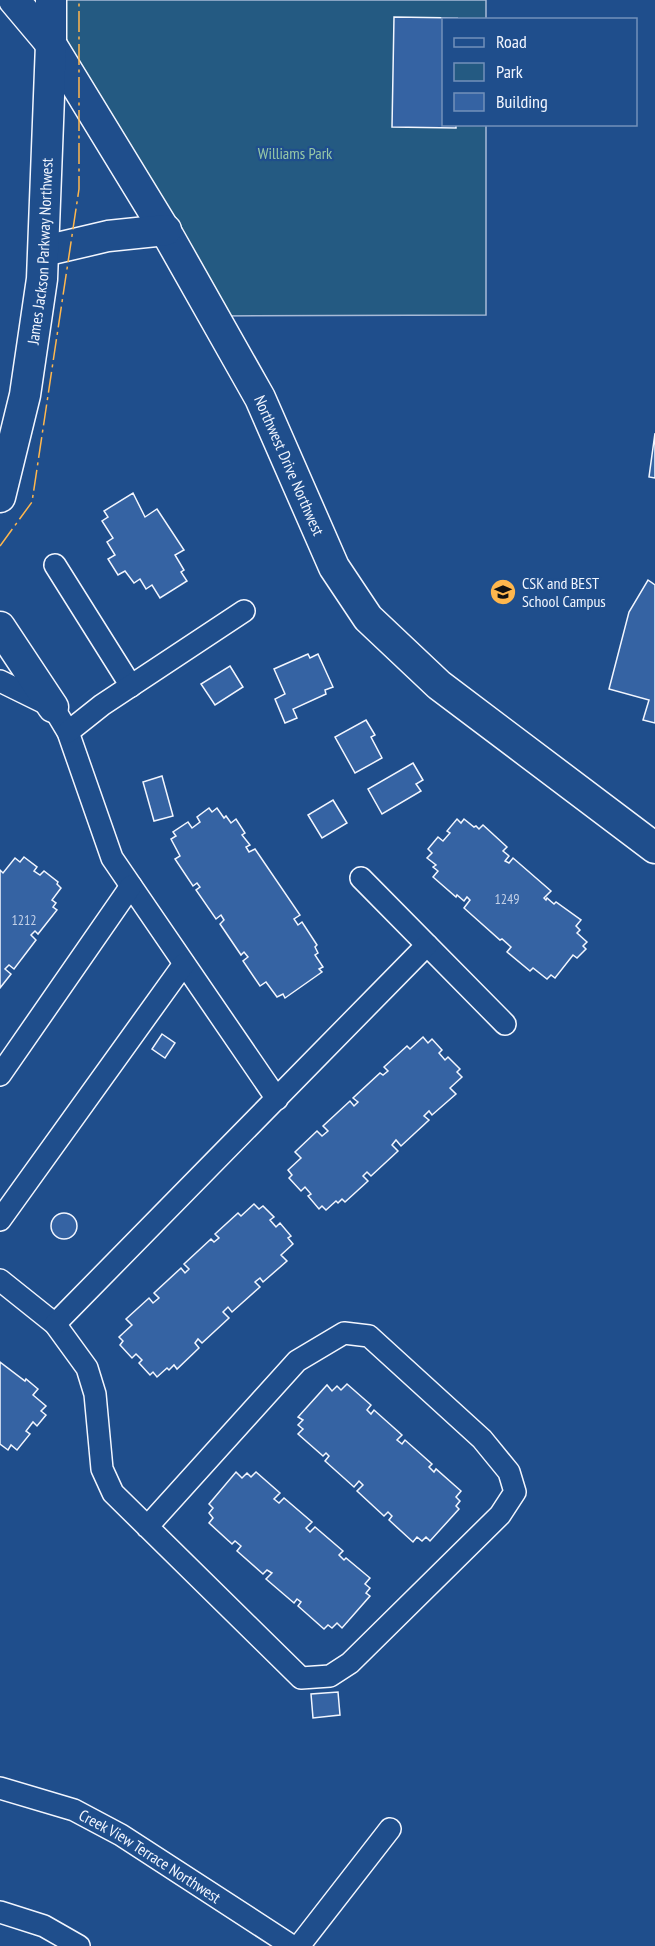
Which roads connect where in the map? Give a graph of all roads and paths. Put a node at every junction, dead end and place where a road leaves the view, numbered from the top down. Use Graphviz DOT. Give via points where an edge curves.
graph roads {
  1 [pos="14,0"];
  2 [pos="51,0"];
  3 [pos="51,44"];
  4 [pos="165,230"];
  5 [pos="44,251"];
  6 [pos="0,497"];
  7 [pos="55,565"];
  8 [pos="244,611"];
  9 [pos="0,627"];
  10 [pos="0,681"];
  11 [pos="131,686"];
  12 [pos="61,720"];
  13 [pos="655,848"];
  14 [pos="362,878"];
  15 [pos="131,886"];
  16 [pos="427,945"];
  17 [pos="184,964"];
  18 [pos="505,1024"];
  19 [pos="0,1075"];
  20 [pos="277,1099"];
  21 [pos="0,1220"];
  22 [pos="0,1280"];
  23 [pos="55,1324"];
  24 [pos="147,1527"];
  25 [pos="0,1788"];
  26 [pos="390,1829"];
  27 [pos="0,1912"];
  28 [pos="79,1946"];
  29 [pos="292,1946"];
  30 [pos="299,1946"];
  1 -- 3 [label="street, Northwest Drive Northwest"];
  2 -- 3 [label="street, James Jackson Parkway Northwest"];
  3 -- 4 [label="street, Northwest Drive Northwest"];
  3 -- 5 [label="street, James Jackson Parkway Northwest"];
  4 -- 5 [label="street" via="108,236"];
  4 -- 13 [label="street, Northwest Drive Northwest" via="260,398 334,567 368,618 439,685"];
  5 -- 6 [label="street, James Jackson Parkway Northwest" via="25,395"];
  7 -- 11 [label="street"];
  8 -- 11 [label="street"];
  9 -- 12 [label="street"];
  10 -- 12 [label="street"];
  11 -- 12 [label="street" via="102,705"];
  12 -- 15 [label="street" via="112,858"];
  14 -- 16 [label="street"];
  15 -- 17 [label="street"];
  15 -- 19 [label="street"];
  16 -- 18 [label="street"];
  16 -- 20 [label="street"];
  17 -- 20 [label="street"];
  17 -- 21 [label="street"];
  20 -- 23 [label="street"];
  22 -- 23 [label="street"];
  23 -- 24 [label="street" via="87,1368 95,1394 102,1468 113,1493"];
  24 -- 24 [label="street" via="301,1678 330,1676 350,1663 475,1540 500,1515 515,1492 509,1472 482,1439 369,1336 344,1333 297,1361"];
  25 -- 29 [label="street, Creek View Terrace Northwest" via="74,1810 121,1835"];
  26 -- 30 [label="street"];
  27 -- 28 [label="street" via="44,1926"];
}
